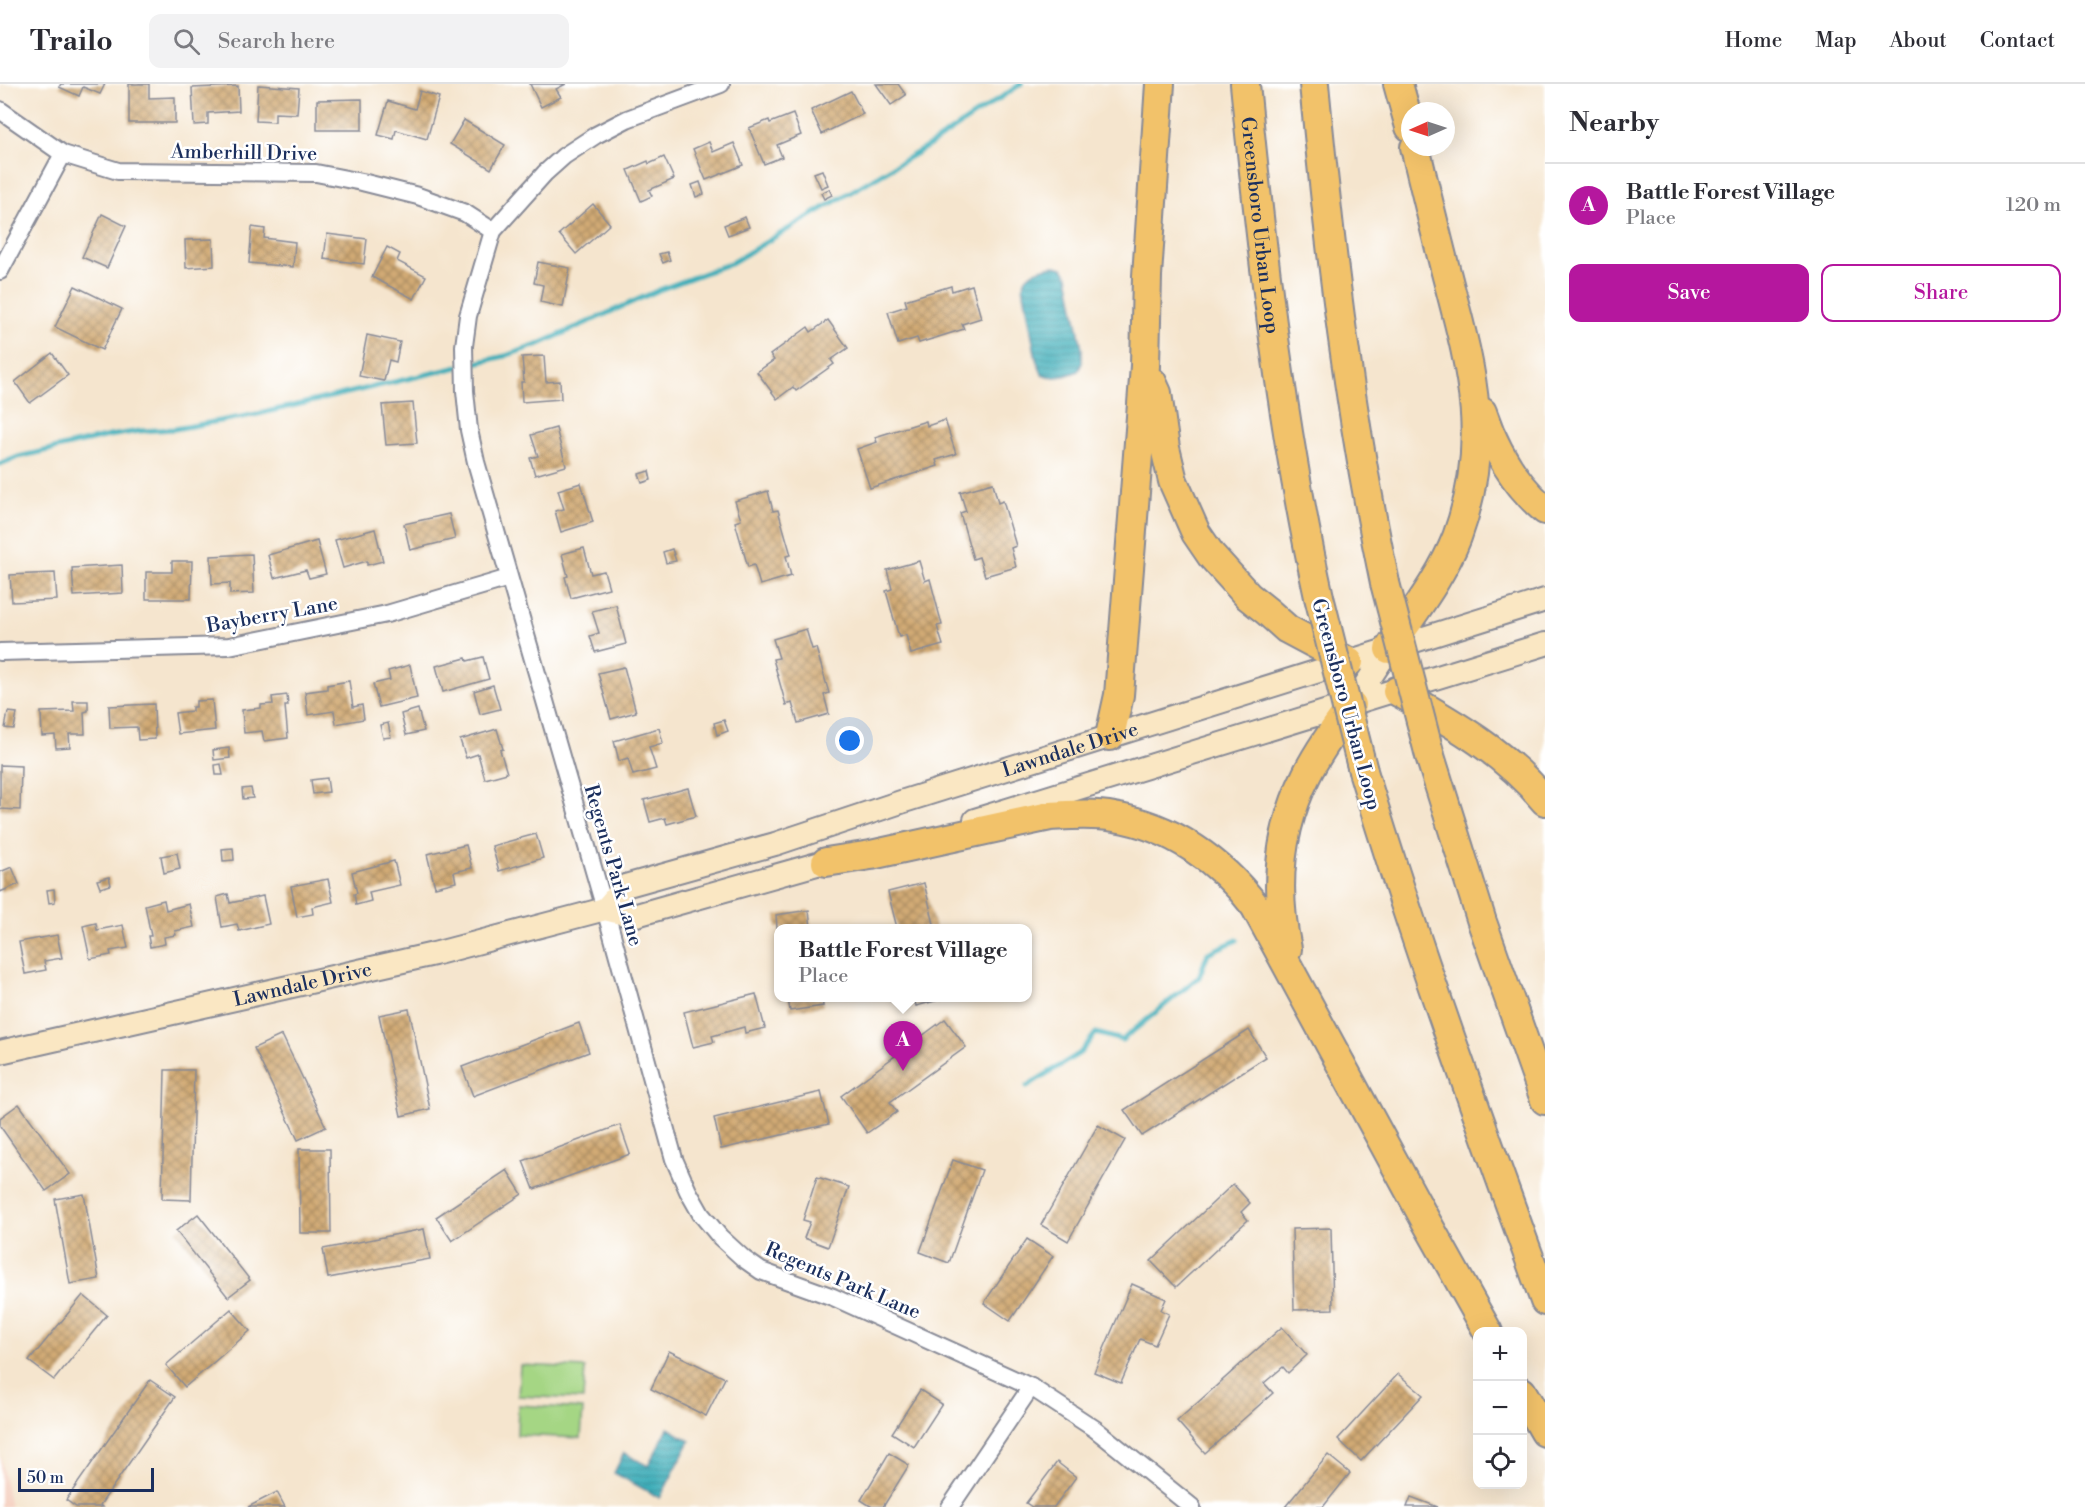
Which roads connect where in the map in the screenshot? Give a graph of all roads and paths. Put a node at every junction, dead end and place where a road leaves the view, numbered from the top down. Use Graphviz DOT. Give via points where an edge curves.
graph roads {
  1 [pos="721,84"];
  2 [pos="1160,84"];
  3 [pos="1245,84"];
  4 [pos="1314,84"];
  5 [pos="1398,84"];
  6 [pos="1403,102"];
  7 [pos="0,110"];
  8 [pos="63,154"];
  9 [pos="1417,156"];
  10 [pos="493,231"];
  11 [pos="0,271"];
  12 [pos="1145,366"];
  13 [pos="1473,385"];
  14 [pos="1545,510"];
  15 [pos="509,578"];
  16 [pos="1545,600"];
  17 [pos="1545,644"];
  18 [pos="1389,649"];
  19 [pos="0,651"];
  20 [pos="1360,669"];
  21 [pos="1397,691"];
  22 [pos="1352,705"];
  23 [pos="1110,736"];
  24 [pos="1545,801"];
  25 [pos="826,862"];
  26 [pos="605,909"];
  27 [pos="1295,977"];
  28 [pos="0,1052"];
  29 [pos="1545,1100"];
  30 [pos="1545,1301"];
  31 [pos="1485,1327"];
  32 [pos="1030,1387"];
  33 [pos="1527,1400"];
  34 [pos="1545,1431"];
  35 [pos="950,1507"];
  36 [pos="1192,1507"];
  1 -- 10 [label="street, Regents Park Lane" via="627,119 596,135 545,173"];
  2 -- 12 [label="highway"];
  3 -- 30 [label="highway, Greensboro Urban Loop, bridge" via="1277,369 1319,597 1391,864"];
  4 -- 29 [label="highway, bridge" via="1344,359 1385,583 1430,756 1482,922"];
  5 -- 6 [label="highway"];
  7 -- 8 [label="street, Amberhill Drive"];
  8 -- 10 [label="street, Amberhill Drive" via="118,171 316,173 418,196 465,213"];
  8 -- 11 [label="street"];
  9 -- 13 [label="highway"];
  10 -- 15 [label="street, Regents Park Lane" via="468,316 465,391 476,462"];
  12 -- 20 [label="highway" via="1157,393 1173,481 1196,533 1211,555 1248,596 1287,629"];
  12 -- 23 [label="highway" via="1119,695"];
  13 -- 14 [label="highway" via="1501,458 1519,484"];
  13 -- 18 [label="highway" via="1475,462 1464,514 1435,581"];
  15 -- 19 [label="street, Bayberry Lane" via="387,614 229,646"];
  15 -- 26 [label="street, Regents Park Lane"];
  16 -- 18 [label="main road, Lawndale Drive"];
  17 -- 21 [label="main road, Lawndale Drive"];
  18 -- 20 [label="main road, Lawndale Drive"];
  20 -- 21 [label="main road"];
  20 -- 22 [label="main road"];
  20 -- 23 [label="main road, Lawndale Drive"];
  21 -- 22 [label="main road, Lawndale Drive"];
  21 -- 24 [label="highway" via="1487,746"];
  22 -- 25 [label="main road, Lawndale Drive" via="998,814"];
  22 -- 27 [label="highway" via="1307,773 1283,843 1280,909"];
  23 -- 26 [label="main road, Lawndale Drive" via="775,844 625,886"];
  25 -- 26 [label="main road, Lawndale Drive" via="633,916"];
  25 -- 27 [label="highway" via="1050,816 1116,817 1173,836 1199,851 1232,879 1255,906"];
  26 -- 28 [label="main road, Lawndale Drive" via="412,960"];
  26 -- 32 [label="street, Regents Park Lane" via="674,1160 701,1215 720,1237 761,1270 833,1297"];
  27 -- 31 [label="highway" via="1316,1022"];
  32 -- 35 [label="street"];
  32 -- 36 [label="street, Regents Park Lane" via="1095,1430"];
  33 -- 34 [label="highway"];
}
